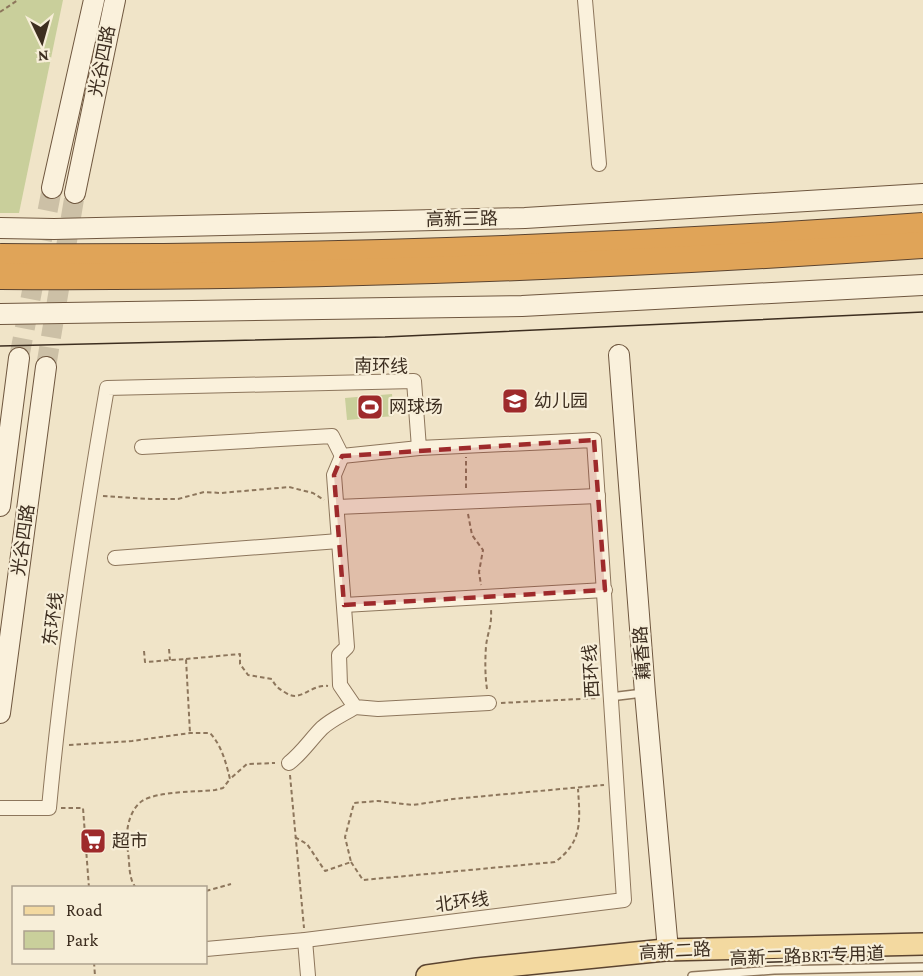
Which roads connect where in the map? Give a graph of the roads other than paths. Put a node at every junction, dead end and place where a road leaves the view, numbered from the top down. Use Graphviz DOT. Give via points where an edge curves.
graph roads {
  1 [pos="94,0"];
  2 [pos="115,0"];
  3 [pos="585,0"];
  4 [pos="600,164"];
  5 [pos="52,188"];
  6 [pos="75,194"];
  7 [pos="923,194"];
  8 [pos="923,226"];
  9 [pos="0,228"];
  10 [pos="923,245"];
  11 [pos="0,257"];
  12 [pos="0,276"];
  13 [pos="923,285"];
  14 [pos="0,314"];
  15 [pos="619,355"];
  16 [pos="19,358"];
  17 [pos="46,367"];
  18 [pos="107,388"];
  19 [pos="142,447"];
  20 [pos="419,448"];
  21 [pos="342,456"];
  22 [pos="598,496"];
  23 [pos="0,506"];
  24 [pos="337,507"];
  25 [pos="339,541"];
  26 [pos="115,558"];
  27 [pos="605,590"];
  28 [pos="344,605"];
  29 [pos="645,693"];
  30 [pos="610,697"];
  31 [pos="489,704"];
  32 [pos="355,707"];
  33 [pos="0,713"];
  34 [pos="289,763"];
  35 [pos="0,808"];
  36 [pos="624,900"];
  37 [pos="305,939"];
  38 [pos="923,944"];
  39 [pos="207,949"];
  40 [pos="668,950"];
  41 [pos="923,967"];
  42 [pos="308,976"];
  43 [pos="428,976"];
  44 [pos="692,976"];
  1 -- 5 [label="main road, 光谷四路"];
  2 -- 6 [label="main road, 光谷四路"];
  3 -- 4 [label="street"];
  7 -- 9 [label="main road, 高新三路" via="525,218"];
  8 -- 11 [label="highway, 高新三路, bridge" via="383,253"];
  10 -- 12 [label="highway, bridge" via="408,272"];
  13 -- 14 [label="main road" via="522,306"];
  15 -- 29 [label="main road, 藕香路"];
  16 -- 23 [label="main road, 光谷四路"];
  17 -- 33 [label="main road, 光谷四路"];
  18 -- 20 [label="street, 南环线" via="414,381"];
  18 -- 35 [label="street, 东环线" via="88,495 49,808"];
  19 -- 21 [label="street" via="332,436"];
  20 -- 21 [label="street"];
  20 -- 22 [label="street, 西环线" via="594,440"];
  21 -- 24 [label="street" via="334,475"];
  22 -- 24 [label="street"];
  22 -- 27 [label="street, 西环线"];
  24 -- 25 [label="street"];
  25 -- 26 [label="street"];
  25 -- 28 [label="street"];
  27 -- 28 [label="street"];
  27 -- 30 [label="street, 西环线"];
  28 -- 32 [label="street" via="347,647 339,655 340,685"];
  29 -- 30 [label="lane"];
  29 -- 40 [label="main road, 藕香路"];
  30 -- 36 [label="street, 西环线"];
  31 -- 32 [label="street"];
  32 -- 34 [label="street" via="325,725"];
  36 -- 37 [label="street, 北环线"];
  37 -- 39 [label="street, 北环线"];
  37 -- 42 [label="street"];
  38 -- 40 [label="main road, 高新二路"];
  40 -- 43 [label="main road, 高新二路"];
  41 -- 44 [label="lane, 高新二路BRT专用道"];
}
